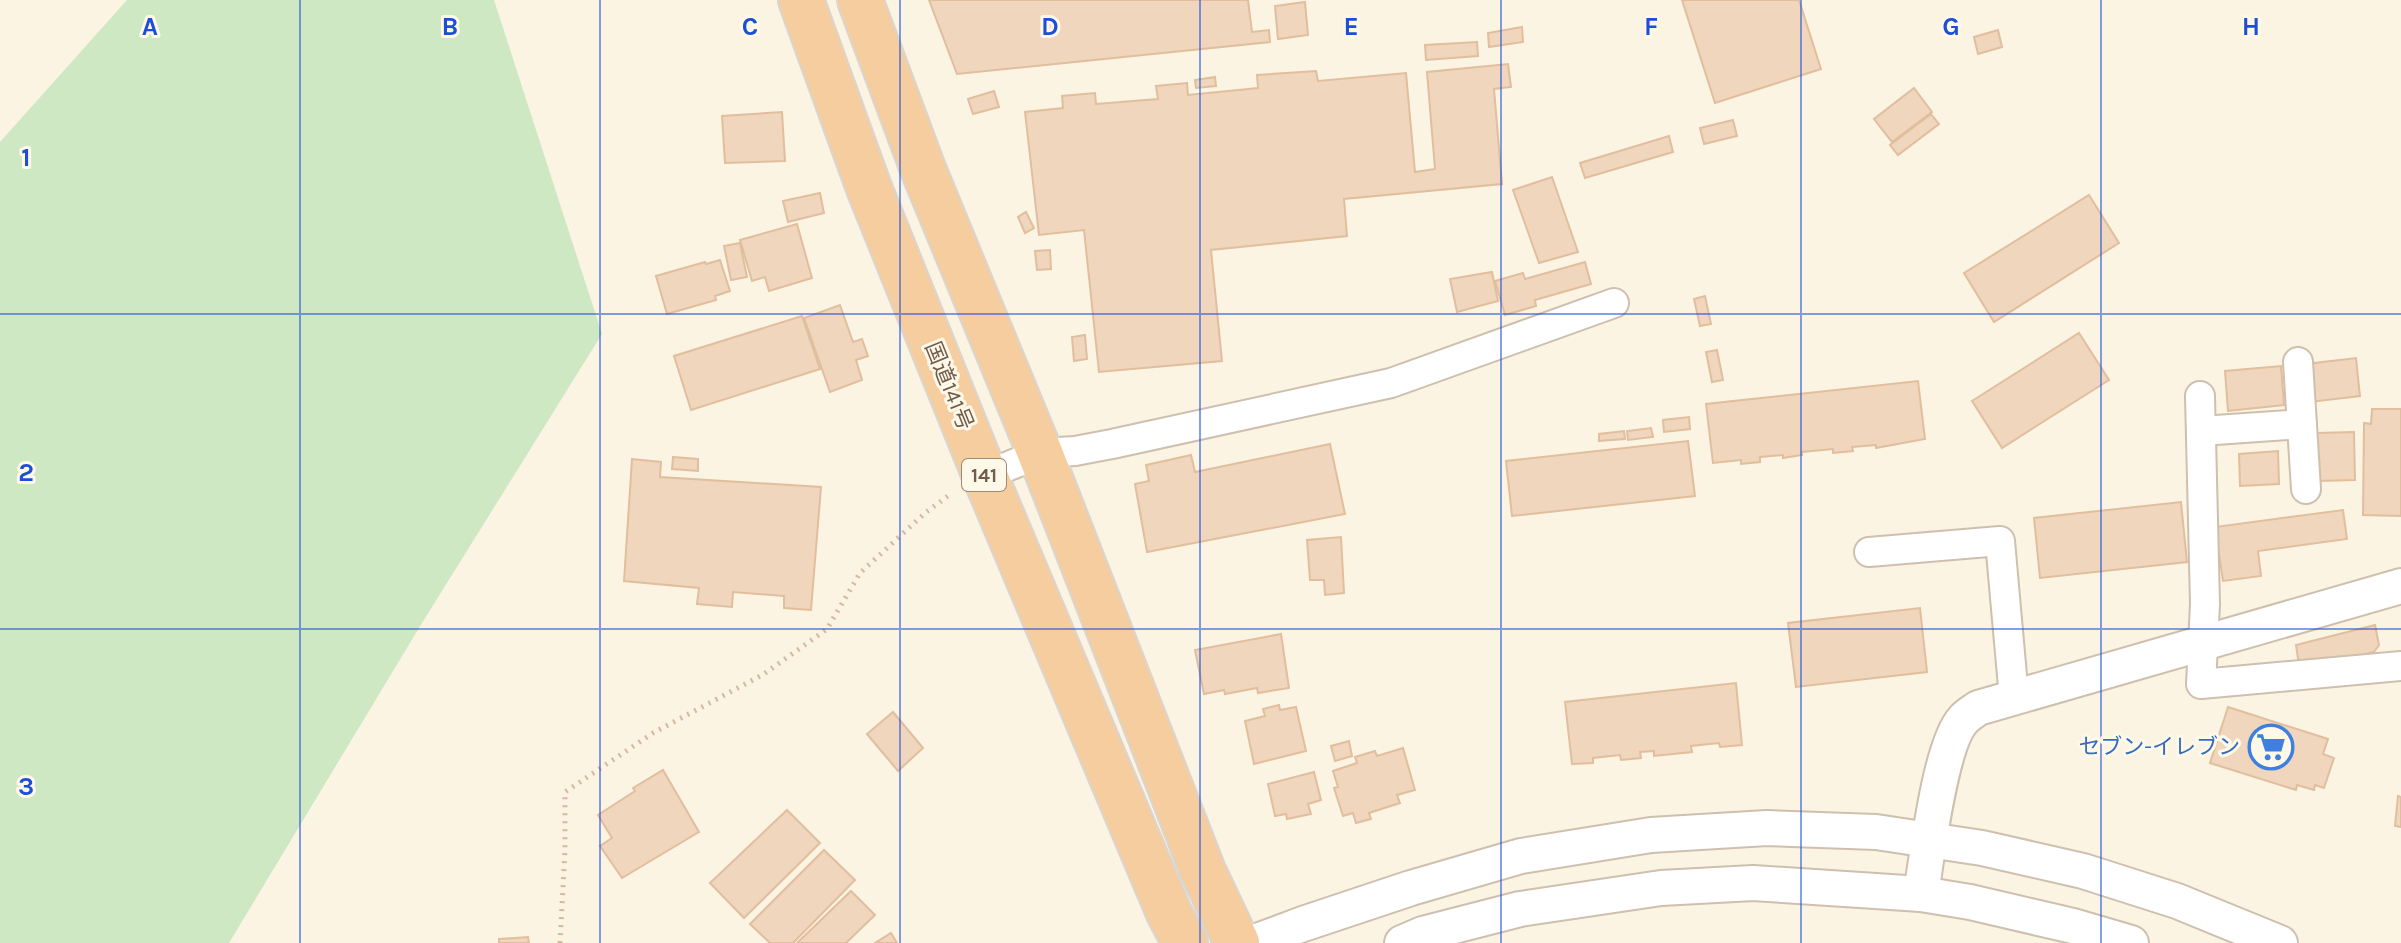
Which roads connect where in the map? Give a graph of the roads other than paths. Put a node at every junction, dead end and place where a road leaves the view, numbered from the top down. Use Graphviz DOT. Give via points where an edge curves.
graph roads {
  1 [pos="801,0"];
  2 [pos="860,0"];
  3 [pos="1614,303"];
  4 [pos="2298,362"];
  5 [pos="2200,396"];
  6 [pos="2302,424"];
  7 [pos="2201,431"];
  8 [pos="1040,453"];
  9 [pos="985,476"];
  10 [pos="2306,489"];
  11 [pos="1869,552"];
  12 [pos="2401,586"];
  13 [pos="2203,642"];
  14 [pos="2401,666"];
  15 [pos="2014,698"];
  16 [pos="1929,840"];
  17 [pos="1921,894"];
  18 [pos="1185,943"];
  19 [pos="1237,943"];
  20 [pos="1252,943"];
  21 [pos="1402,943"];
  22 [pos="2131,943"];
  23 [pos="2280,943"];
  1 -- 9 [label="highway, 国道141号 / 141" via="869,188"];
  2 -- 8 [label="highway"];
  3 -- 8 [label="street" via="1391,383 1112,444"];
  4 -- 6 [label="street"];
  5 -- 7 [label="street"];
  6 -- 7 [label="street"];
  6 -- 10 [label="street"];
  7 -- 13 [label="street"];
  8 -- 9 [label="street"];
  8 -- 19 [label="highway" via="1203,871"];
  9 -- 18 [label="highway, 国道141号 / 141"];
  11 -- 15 [label="street" via="2000,541"];
  12 -- 13 [label="street"];
  13 -- 14 [label="street" via="2201,684"];
  13 -- 15 [label="street"];
  15 -- 16 [label="street" via="1978,708 1961,721"];
  16 -- 17 [label="street"];
  16 -- 20 [label="street" via="1876,832 1767,828 1651,835 1521,856"];
  16 -- 23 [label="street" via="2083,871 2177,901"];
  17 -- 21 [label="street" via="1753,883 1661,888 1520,909"];
  17 -- 22 [label="street"];
}
